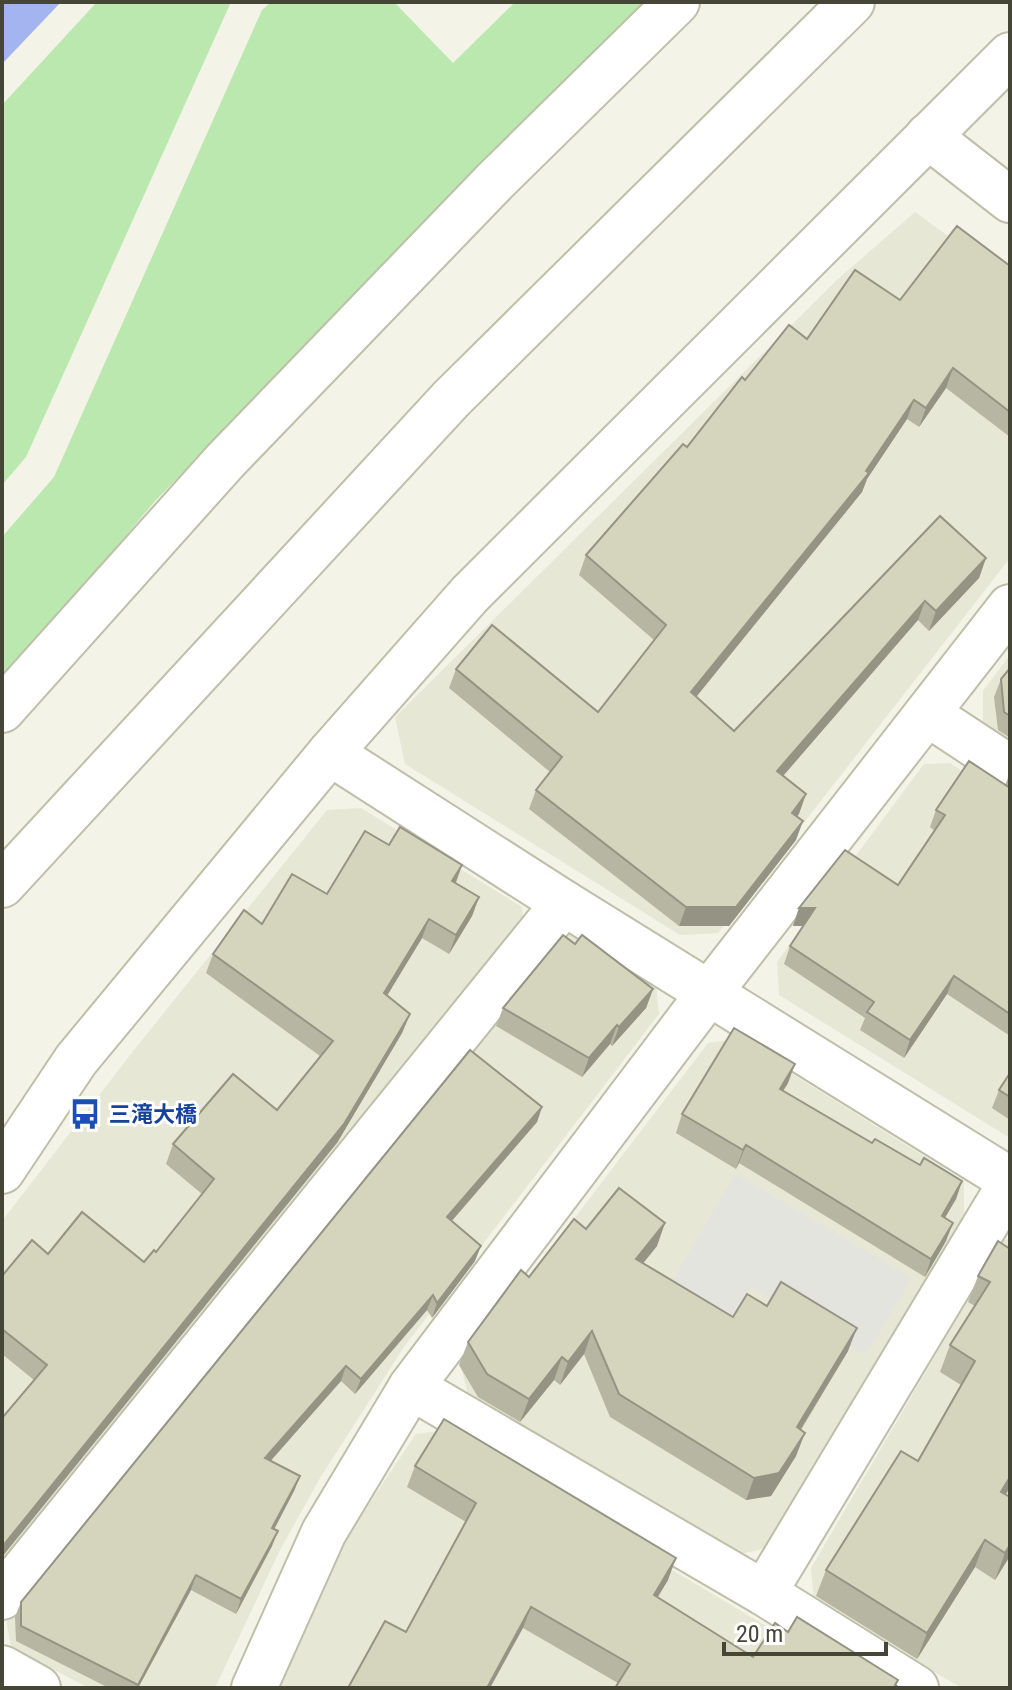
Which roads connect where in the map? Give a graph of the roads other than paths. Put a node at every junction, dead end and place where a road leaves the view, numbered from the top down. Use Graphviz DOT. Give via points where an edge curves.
graph roads {
  1 [pos="677,2"];
  2 [pos="852,2"];
  3 [pos="1010,55"];
  4 [pos="928,136"];
  5 [pos="1010,200"];
  6 [pos="1010,607"];
  7 [pos="2,710"];
  8 [pos="928,714"];
  9 [pos="330,753"];
  10 [pos="1010,768"];
  11 [pos="2,885"];
  12 [pos="564,903"];
  13 [pos="709,993"];
  14 [pos="2,1171"];
  15 [pos="1010,1182"];
  16 [pos="411,1387"];
  17 [pos="764,1593"];
  18 [pos="2,1597"];
  19 [pos="2,1668"];
  20 [pos="38,1688"];
  21 [pos="254,1688"];
  22 [pos="916,1688"];
  1 -- 7 [label="street" via="494,182 225,461"];
  2 -- 11 [label="street" via="451,399"];
  3 -- 4 [label="street"];
  4 -- 5 [label="street"];
  4 -- 9 [label="street" via="470,594"];
  6 -- 8 [label="street"];
  8 -- 10 [label="street"];
  8 -- 13 [label="street"];
  9 -- 12 [label="street"];
  9 -- 14 [label="street" via="76,1060"];
  12 -- 13 [label="street"];
  12 -- 18 [label="street"];
  13 -- 15 [label="street"];
  13 -- 16 [label="street"];
  15 -- 17 [label="street"];
  16 -- 17 [label="street"];
  16 -- 21 [label="street" via="324,1532"];
  17 -- 22 [label="street"];
  19 -- 20 [label="street"];
}
